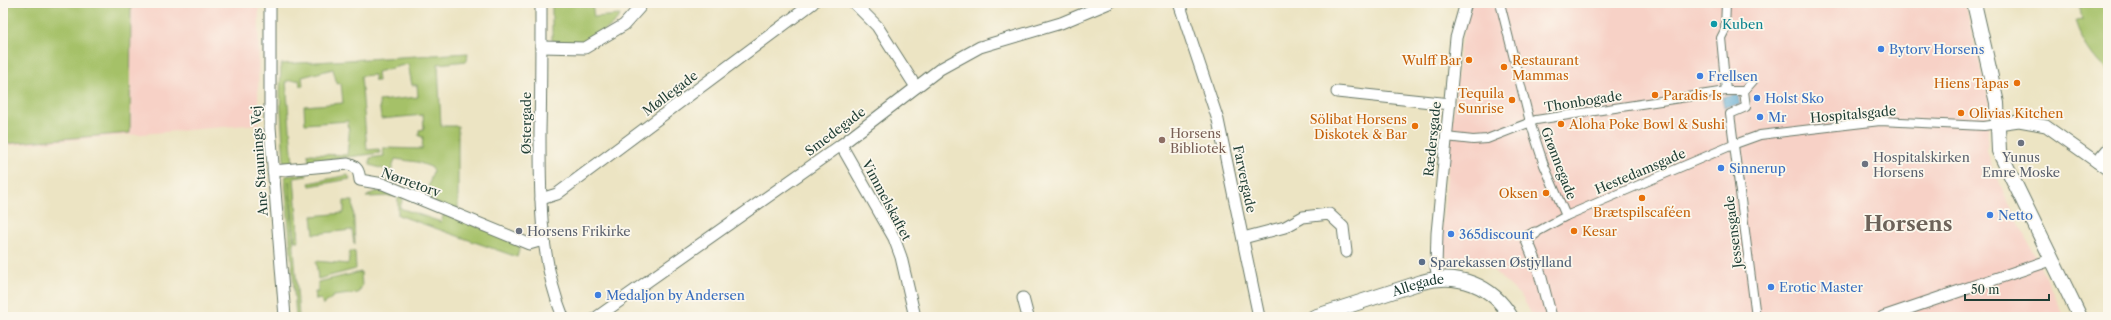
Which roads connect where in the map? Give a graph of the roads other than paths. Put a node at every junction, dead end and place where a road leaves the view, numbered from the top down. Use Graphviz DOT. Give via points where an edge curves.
graph roads {
  1 [pos="270,3"];
  2 [pos="541,3"];
  3 [pos="813,3"];
  4 [pos="854,3"];
  5 [pos="1109,3"];
  6 [pos="1179,3"];
  7 [pos="1500,3"];
  8 [pos="1726,3"];
  9 [pos="1974,3"];
  10 [pos="1466,4"];
  11 [pos="640,7"];
  12 [pos="541,47"];
  13 [pos="1753,81"];
  14 [pos="916,87"];
  15 [pos="1726,91"];
  16 [pos="1744,91"];
  17 [pos="1337,92"];
  18 [pos="1450,104"];
  19 [pos="1530,122"];
  20 [pos="1998,124"];
  21 [pos="1446,137"];
  22 [pos="1735,144"];
  23 [pos="841,145"];
  24 [pos="2108,149"];
  25 [pos="2097,162"];
  26 [pos="2108,170"];
  27 [pos="273,171"];
  28 [pos="540,199"];
  29 [pos="1566,216"];
  30 [pos="1535,233"];
  31 [pos="1243,238"];
  32 [pos="544,240"];
  33 [pos="1346,252"];
  34 [pos="2051,260"];
  35 [pos="1438,278"];
  36 [pos="1023,298"];
  37 [pos="285,317"];
  38 [pos="563,317"];
  39 [pos="597,317"];
  40 [pos="915,317"];
  41 [pos="1028,317"];
  42 [pos="1259,317"];
  43 [pos="1314,317"];
  44 [pos="1511,317"];
  45 [pos="1551,317"];
  46 [pos="1756,317"];
  47 [pos="1883,317"];
  48 [pos="2080,317"];
  1 -- 27 [label="street, Ane Staunings Vej" via="270,127"];
  2 -- 12 [label="street, Østergade"];
  3 -- 28 [label="street, Møllegade" via="557,194"];
  4 -- 14 [label="street" via="877,26"];
  5 -- 14 [label="street, Smedegade" via="1061,23 980,47 940,69"];
  6 -- 31 [label="street, Farvergade" via="1218,120"];
  7 -- 19 [label="street, Grønnegade"];
  8 -- 15 [label="street" via="1725,30 1721,38"];
  9 -- 20 [label="street" via="1997,103"];
  10 -- 18 [label="street, Rædersgade" via="1456,38"];
  11 -- 12 [label="street" via="624,25 585,48"];
  12 -- 28 [label="street, Østergade"];
  13 -- 16 [label="street"];
  14 -- 23 [label="street, Smedegade"];
  15 -- 16 [label="street, Thonbogade"];
  15 -- 19 [label="street, Thonbogade"];
  16 -- 22 [label="street, Jessensgade" via="1746,107 1730,114"];
  17 -- 18 [label="street"];
  18 -- 21 [label="street, Rædersgade"];
  19 -- 21 [label="street, Thonbogade" via="1487,139"];
  19 -- 29 [label="street, Grønnegade" via="1544,165"];
  20 -- 22 [label="street, Hospitalsgade" via="1984,126 1880,121 1760,136"];
  20 -- 25 [label="street" via="2020,121 2046,126"];
  20 -- 34 [label="street" via="1999,151"];
  21 -- 35 [label="street, Rædersgade" via="1437,233"];
  22 -- 29 [label="street, Hestedamsgade"];
  22 -- 46 [label="street, Jessensgade"];
  23 -- 39 [label="street, Smedegade"];
  23 -- 40 [label="street, Vimmelskaftet" via="894,238"];
  24 -- 25 [label="street"];
  25 -- 26 [label="street"];
  27 -- 32 [label="street, Nørretorv" via="348,164 355,166 360,180 383,184 529,244"];
  27 -- 37 [label="street, Ane Staunings Vej"];
  28 -- 32 [label="street"];
  29 -- 30 [label="street, Hestedamsgade"];
  30 -- 45 [label="street" via="1526,238 1539,270"];
  31 -- 33 [label="street" via="1284,227 1302,217 1329,214 1343,227"];
  31 -- 42 [label="street, Farvergade"];
  32 -- 38 [label="street" via="550,279"];
  34 -- 47 [label="street"];
  34 -- 48 [label="street"];
  35 -- 43 [label="street, Allegade"];
  35 -- 44 [label="street, Allegade" via="1477,284 1491,293"];
  36 -- 41 [label="street"];
}
